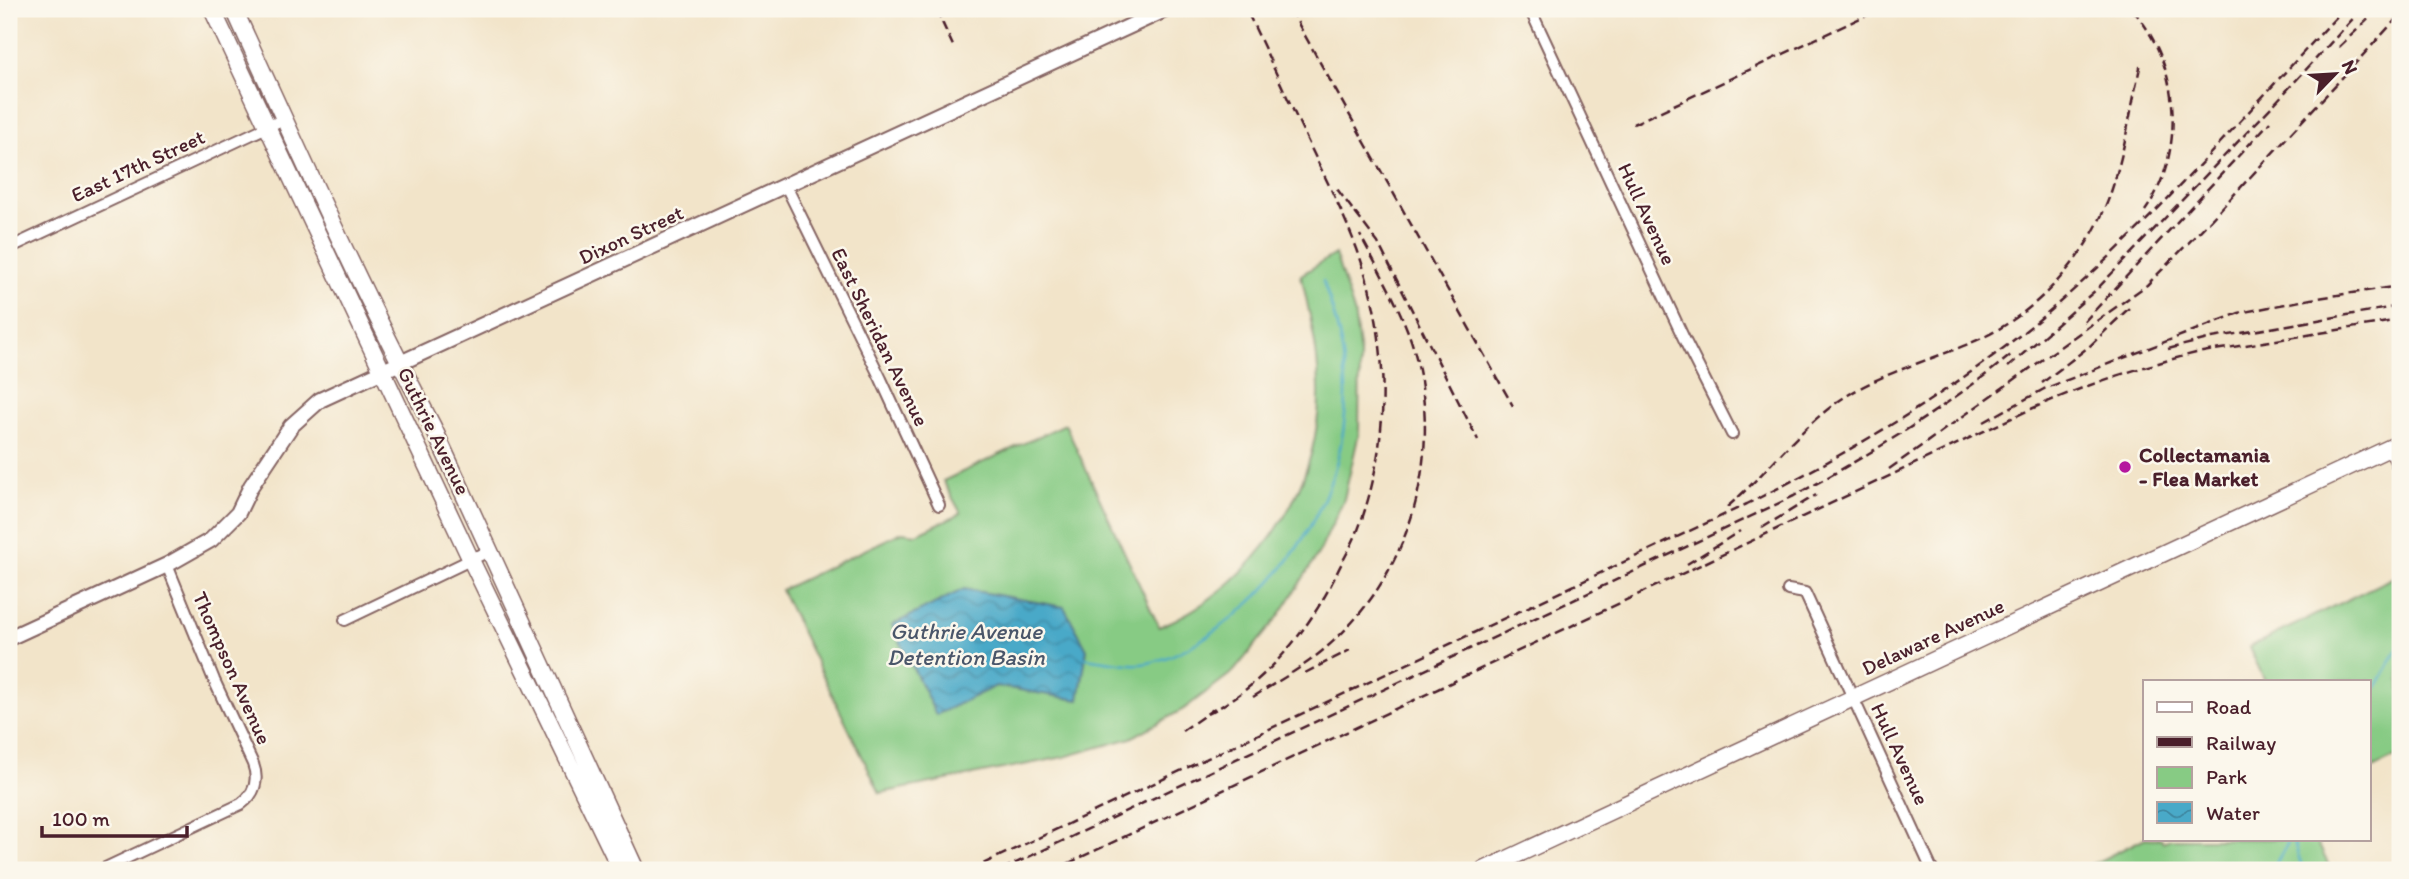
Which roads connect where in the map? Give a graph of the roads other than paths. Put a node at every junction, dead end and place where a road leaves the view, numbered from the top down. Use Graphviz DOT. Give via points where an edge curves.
graph roads {
  1 [pos="212,9"];
  2 [pos="234,9"];
  3 [pos="1167,9"];
  4 [pos="1530,9"];
  5 [pos="284,119"];
  6 [pos="266,127"];
  7 [pos="786,186"];
  8 [pos="9,248"];
  9 [pos="400,363"];
  10 [pos="382,372"];
  11 [pos="1732,434"];
  12 [pos="2395,446"];
  13 [pos="2400,471"];
  14 [pos="939,505"];
  15 [pos="489,551"];
  16 [pos="471,560"];
  17 [pos="167,565"];
  18 [pos="1788,590"];
  19 [pos="345,620"];
  20 [pos="9,638"];
  21 [pos="1853,698"];
  22 [pos="101,870"];
  23 [pos="621,870"];
  24 [pos="636,870"];
  25 [pos="1485,870"];
  26 [pos="1933,870"];
  1 -- 6 [label="main road, Guthrie Avenue"];
  2 -- 5 [label="main road, Guthrie Avenue"];
  3 -- 7 [label="street, Dixon Street"];
  4 -- 11 [label="street, Hull Avenue"];
  5 -- 6 [label="street, East 17th Street"];
  5 -- 9 [label="main road, Guthrie Avenue"];
  6 -- 8 [label="street, East 17th Street"];
  6 -- 10 [label="main road, Guthrie Avenue"];
  7 -- 9 [label="street, Dixon Street"];
  7 -- 14 [label="street, East Sheridan Avenue"];
  9 -- 10 [label="street, Dixon Street"];
  9 -- 15 [label="main road, Guthrie Avenue"];
  10 -- 16 [label="main road, Guthrie Avenue"];
  10 -- 17 [label="street, Dixon Street" via="320,400 291,426 238,513 211,540"];
  12 -- 13 [label="street"];
  12 -- 21 [label="main road, Delaware Avenue"];
  15 -- 16 [label="street"];
  15 -- 24 [label="main road, Guthrie Avenue"];
  16 -- 19 [label="street"];
  16 -- 23 [label="main road, Guthrie Avenue"];
  17 -- 20 [label="street, Dixon Street"];
  17 -- 22 [label="street, Thompson Avenue" via="257,773 255,787 241,804"];
  18 -- 21 [label="street, Hull Avenue" via="1805,593"];
  21 -- 25 [label="main road, Delaware Avenue"];
  21 -- 26 [label="street, Hull Avenue"];
}
